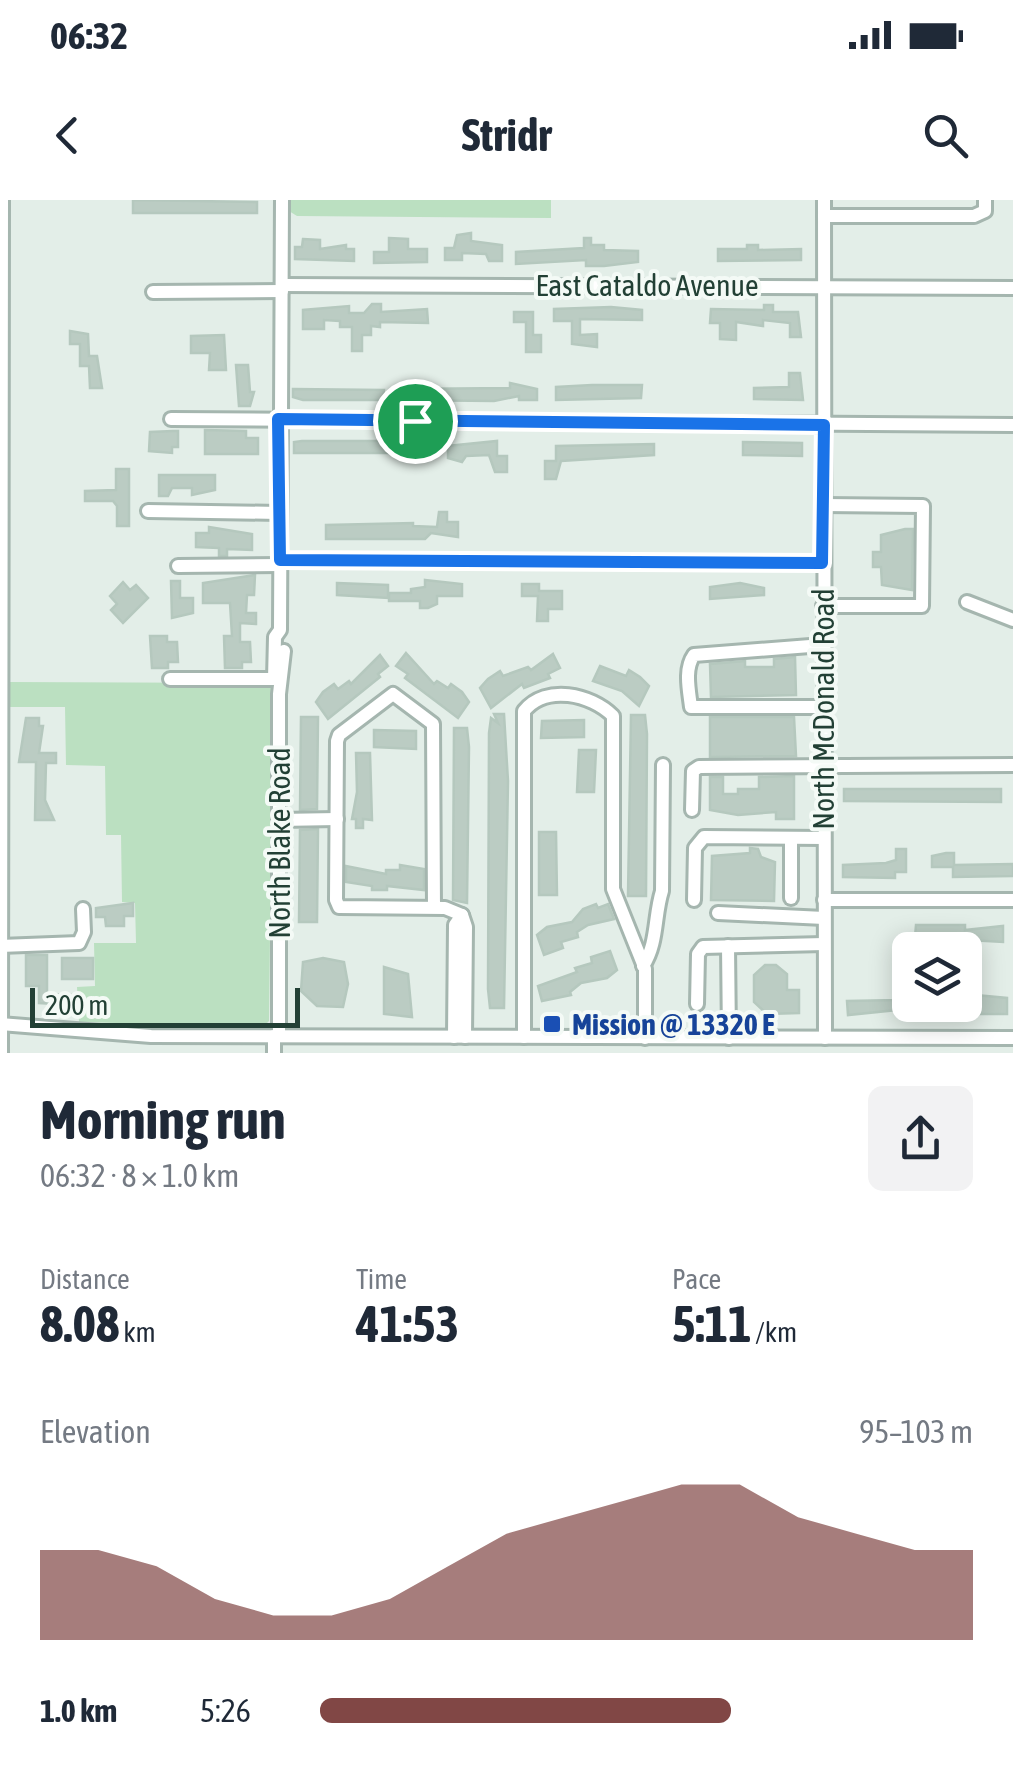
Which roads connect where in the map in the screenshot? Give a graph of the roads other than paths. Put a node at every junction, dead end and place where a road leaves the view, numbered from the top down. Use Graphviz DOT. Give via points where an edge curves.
graph roads {
  1 [pos="2,200"];
  2 [pos="282,200"];
  3 [pos="824,200"];
  4 [pos="985,205"];
  5 [pos="824,216"];
  6 [pos="823,286"];
  7 [pos="282,288"];
  8 [pos="1013,288"];
  9 [pos="153,292"];
  10 [pos="1,293"];
  11 [pos="1,372"];
  12 [pos="172,419"];
  13 [pos="278,419"];
  14 [pos="824,425"];
  15 [pos="1013,425"];
  16 [pos="823,505"];
  17 [pos="148,511"];
  18 [pos="279,513"];
  19 [pos="280,562"];
  20 [pos="822,563"];
  21 [pos="178,566"];
  22 [pos="967,602"];
  23 [pos="823,606"];
  24 [pos="1,618"];
  25 [pos="1013,620"];
  26 [pos="823,644"];
  27 [pos="284,651"];
  28 [pos="1,674"];
  29 [pos="170,679"];
  30 [pos="824,707"];
  31 [pos="663,764"];
  32 [pos="1013,765"];
  33 [pos="825,766"];
  34 [pos="692,810"];
  35 [pos="279,820"];
  36 [pos="336,820"];
  37 [pos="791,838"];
  38 [pos="824,838"];
  39 [pos="790,898"];
  40 [pos="694,900"];
  41 [pos="824,900"];
  42 [pos="1013,900"];
  43 [pos="434,908"];
  44 [pos="83,909"];
  45 [pos="718,913"];
  46 [pos="824,918"];
  47 [pos="824,944"];
  48 [pos="0,946"];
  49 [pos="728,946"];
  50 [pos="644,966"];
  51 [pos="697,1004"];
  52 [pos="0,1024"];
  53 [pos="206,1036"];
  54 [pos="221,1036"];
  55 [pos="255,1036"];
  56 [pos="276,1036"];
  57 [pos="460,1037"];
  58 [pos="524,1037"];
  59 [pos="645,1038"];
  60 [pos="730,1038"];
  61 [pos="824,1038"];
  62 [pos="1013,1038"];
  63 [pos="0,1053"];
  64 [pos="206,1053"];
  65 [pos="222,1053"];
  66 [pos="254,1053"];
  67 [pos="274,1053"];
  1 -- 10 [label="street"];
  2 -- 7 [label="street"];
  3 -- 5 [label="street, North McDonald Road"];
  4 -- 5 [label="street" via="974,216"];
  5 -- 6 [label="street, North McDonald Road"];
  6 -- 7 [label="street, East Cataldo Avenue"];
  6 -- 8 [label="street, East Cataldo Avenue"];
  6 -- 14 [label="street, North McDonald Road"];
  7 -- 9 [label="street, East Cataldo Avenue"];
  7 -- 13 [label="street"];
  10 -- 11 [label="street"];
  11 -- 24 [label="street"];
  12 -- 13 [label="street"];
  13 -- 14 [label="street"];
  13 -- 18 [label="street"];
  14 -- 15 [label="street"];
  14 -- 16 [label="street, North McDonald Road"];
  16 -- 20 [label="street, North McDonald Road"];
  16 -- 23 [label="street" via="923,506 922,606"];
  17 -- 18 [label="street"];
  18 -- 19 [label="street"];
  19 -- 20 [label="street"];
  19 -- 21 [label="street"];
  19 -- 29 [label="street" via="274,679"];
  20 -- 23 [label="street, North McDonald Road"];
  22 -- 25 [label="street"];
  23 -- 26 [label="street, North McDonald Road"];
  24 -- 28 [label="street"];
  26 -- 30 [label="street, North McDonald Road"];
  26 -- 30 [label="street" via="694,654 689,686 691,707"];
  27 -- 35 [label="street, North Blake Road"];
  28 -- 48 [label="street"];
  30 -- 33 [label="street, North McDonald Road"];
  31 -- 50 [label="street" via="662,891"];
  32 -- 33 [label="street"];
  33 -- 34 [label="street" via="699,766 693,770"];
  33 -- 38 [label="street, North McDonald Road"];
  35 -- 36 [label="street"];
  35 -- 56 [label="street, North Blake Road"];
  36 -- 43 [label="street" via="339,907"];
  36 -- 43 [label="street" via="339,735 393,694 433,724"];
  37 -- 38 [label="street"];
  37 -- 39 [label="street"];
  37 -- 40 [label="street" via="704,837 695,848"];
  38 -- 41 [label="street, North McDonald Road"];
  41 -- 42 [label="street"];
  41 -- 46 [label="street, North McDonald Road"];
  43 -- 57 [label="street" via="462,916 466,927"];
  44 -- 48 [label="street" via="79,943"];
  45 -- 46 [label="street"];
  46 -- 47 [label="street, North McDonald Road"];
  47 -- 49 [label="street"];
  47 -- 61 [label="street, North McDonald Road"];
  48 -- 52 [label="street"];
  49 -- 51 [label="street" via="703,947 698,954"];
  49 -- 60 [label="street"];
  50 -- 58 [label="street" via="613,889 613,716 564,694 530,704 524,712"];
  50 -- 59 [label="street"];
  52 -- 53 [label="street"];
  52 -- 63 [label="street"];
  53 -- 54 [label="street"];
  53 -- 64 [label="street"];
  54 -- 55 [label="street"];
  54 -- 65 [label="street"];
  55 -- 56 [label="street"];
  55 -- 66 [label="street"];
  56 -- 57 [label="street"];
  56 -- 67 [label="street, North Blake Road"];
  57 -- 58 [label="street"];
  58 -- 59 [label="street"];
  59 -- 60 [label="street"];
  60 -- 61 [label="street"];
  61 -- 62 [label="street"];
}
